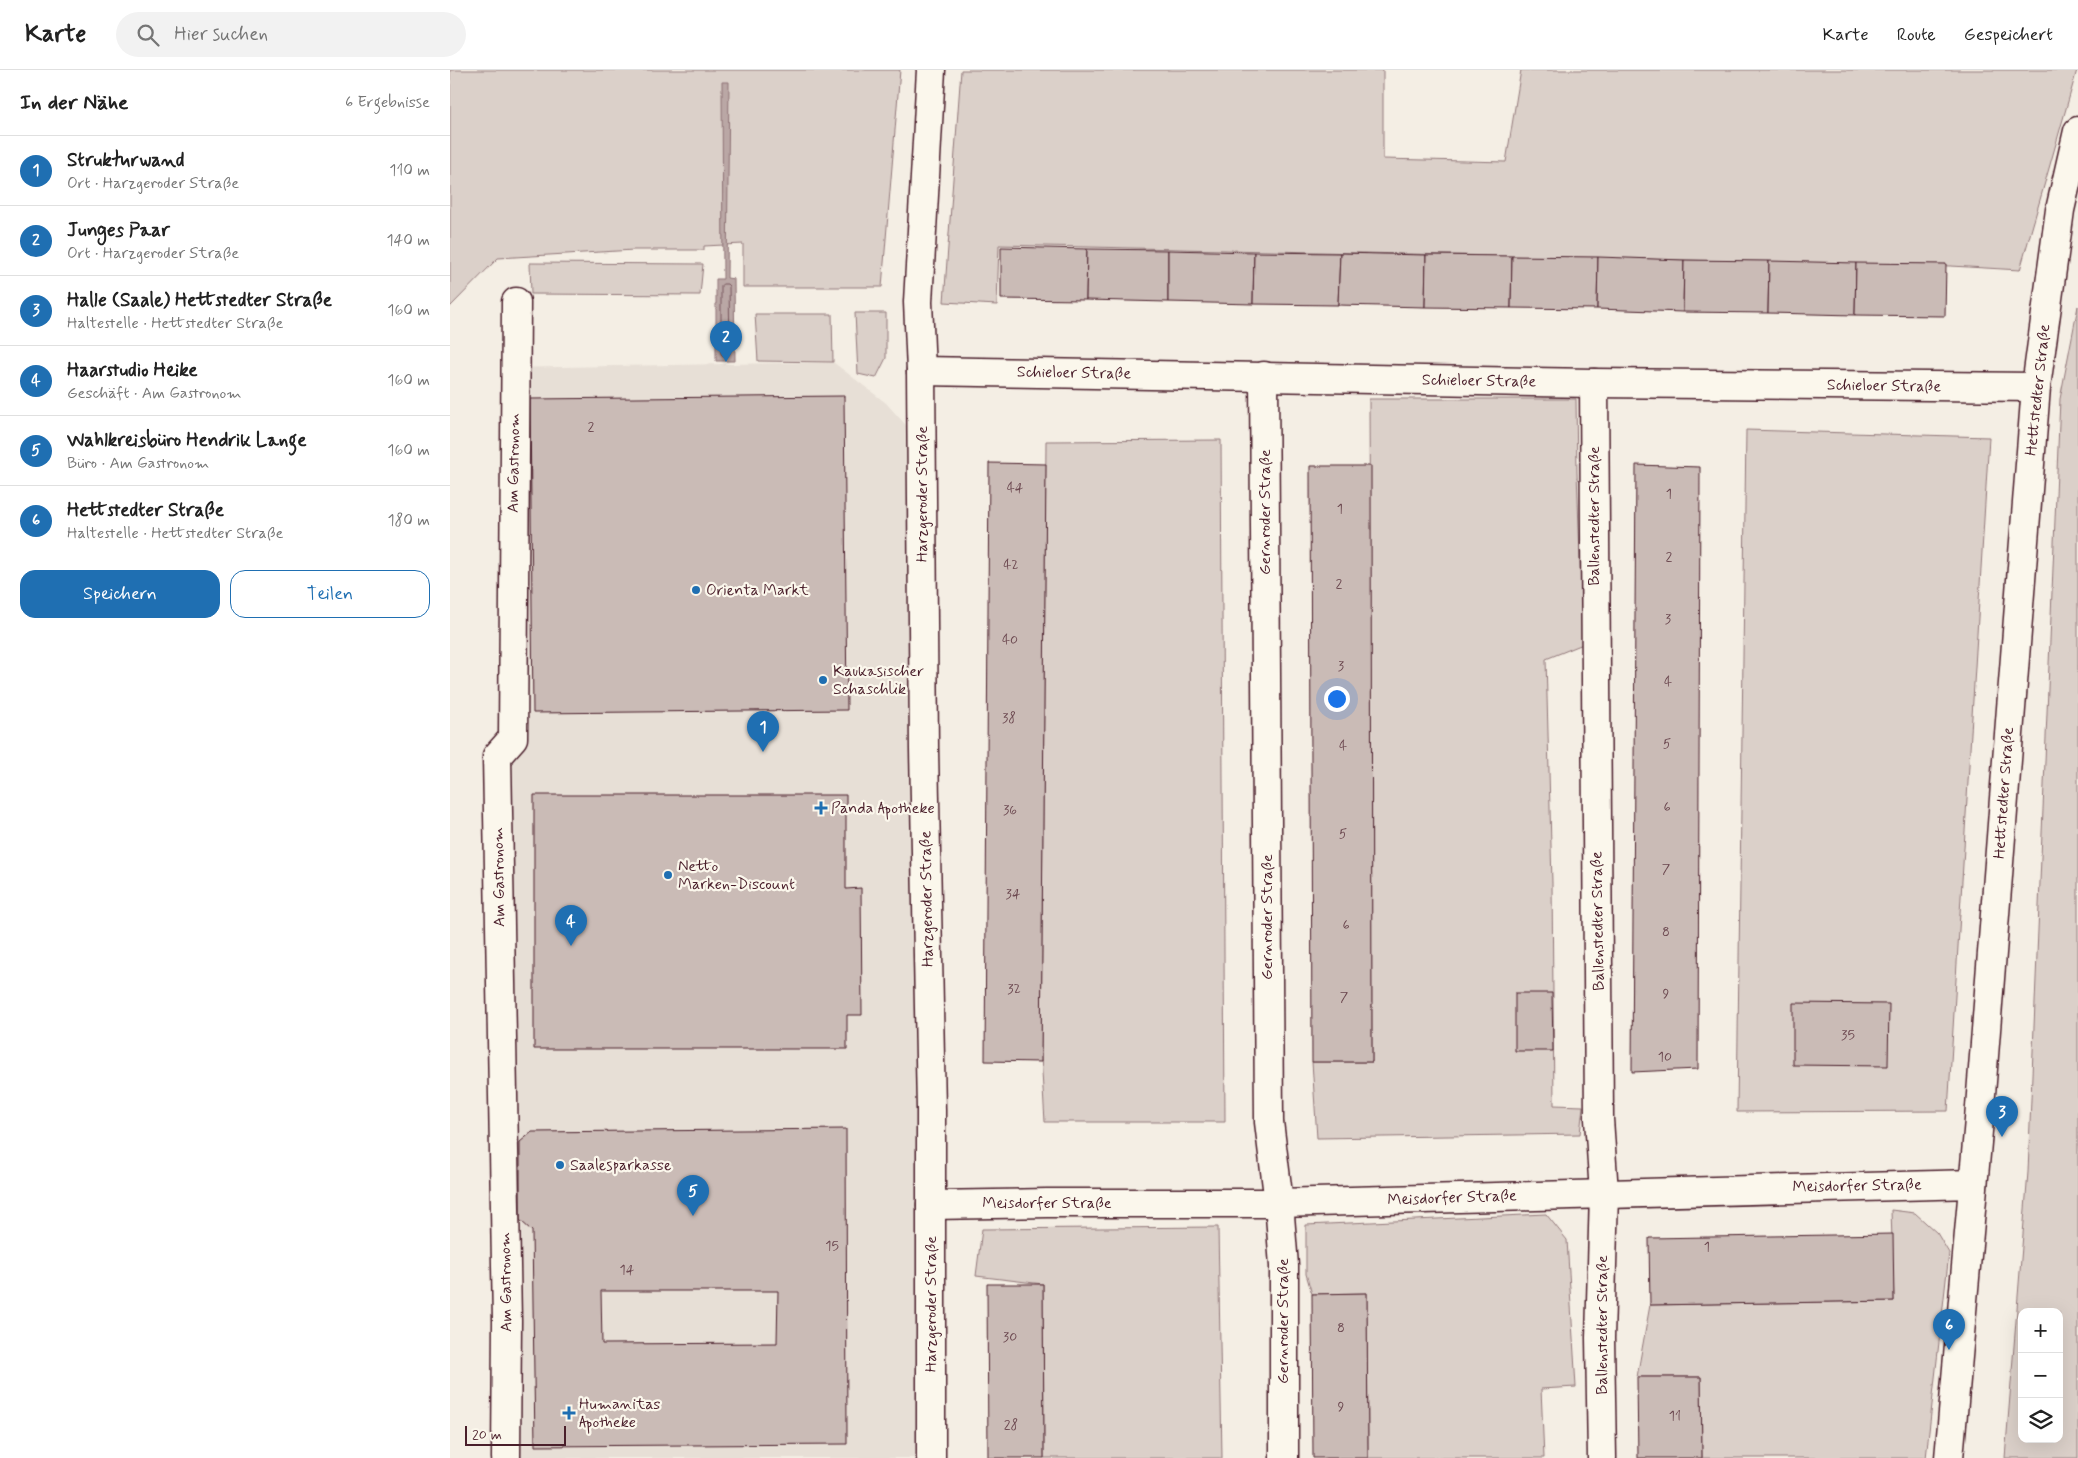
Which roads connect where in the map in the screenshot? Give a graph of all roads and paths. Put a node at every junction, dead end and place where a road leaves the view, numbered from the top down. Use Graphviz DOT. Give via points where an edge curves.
graph roads {
  1 [pos="931,70"];
  2 [pos="2078,132"];
  3 [pos="516,302"];
  4 [pos="921,371"];
  5 [pos="1264,376"];
  6 [pos="1594,383"];
  7 [pos="2036,387"];
  8 [pos="1972,1184"];
  9 [pos="1604,1193"];
  10 [pos="1279,1203"];
  11 [pos="931,1205"];
  12 [pos="506,1458"];
  13 [pos="930,1458"];
  14 [pos="1284,1458"];
  15 [pos="1602,1458"];
  16 [pos="1949,1458"];
  1 -- 4 [label="street, Harzgeroder Straße" via="918,302"];
  2 -- 7 [label="street, Hettstedter Straße" via="2060,210"];
  3 -- 12 [label="street, Am Gastronom" via="513,738 498,756 507,1321"];
  4 -- 5 [label="street, Schieloer Straße"];
  4 -- 11 [label="street, Harzgeroder Straße"];
  5 -- 6 [label="street, Schieloer Straße"];
  5 -- 10 [label="street, Gernroder Straße" via="1269,1122"];
  6 -- 7 [label="street, Schieloer Straße"];
  6 -- 9 [label="street, Ballenstedter Straße" via="1599,1100"];
  7 -- 8 [label="street, Hettstedter Straße"];
  8 -- 9 [label="street, Meisdorfer Straße"];
  8 -- 16 [label="street, Hettstedter Straße"];
  9 -- 10 [label="street, Meisdorfer Straße"];
  9 -- 15 [label="street, Ballenstedter Straße" via="1600,1338"];
  10 -- 11 [label="street, Meisdorfer Straße"];
  10 -- 14 [label="street, Gernroder Straße" via="1284,1266"];
  11 -- 13 [label="street, Harzgeroder Straße"];
}
